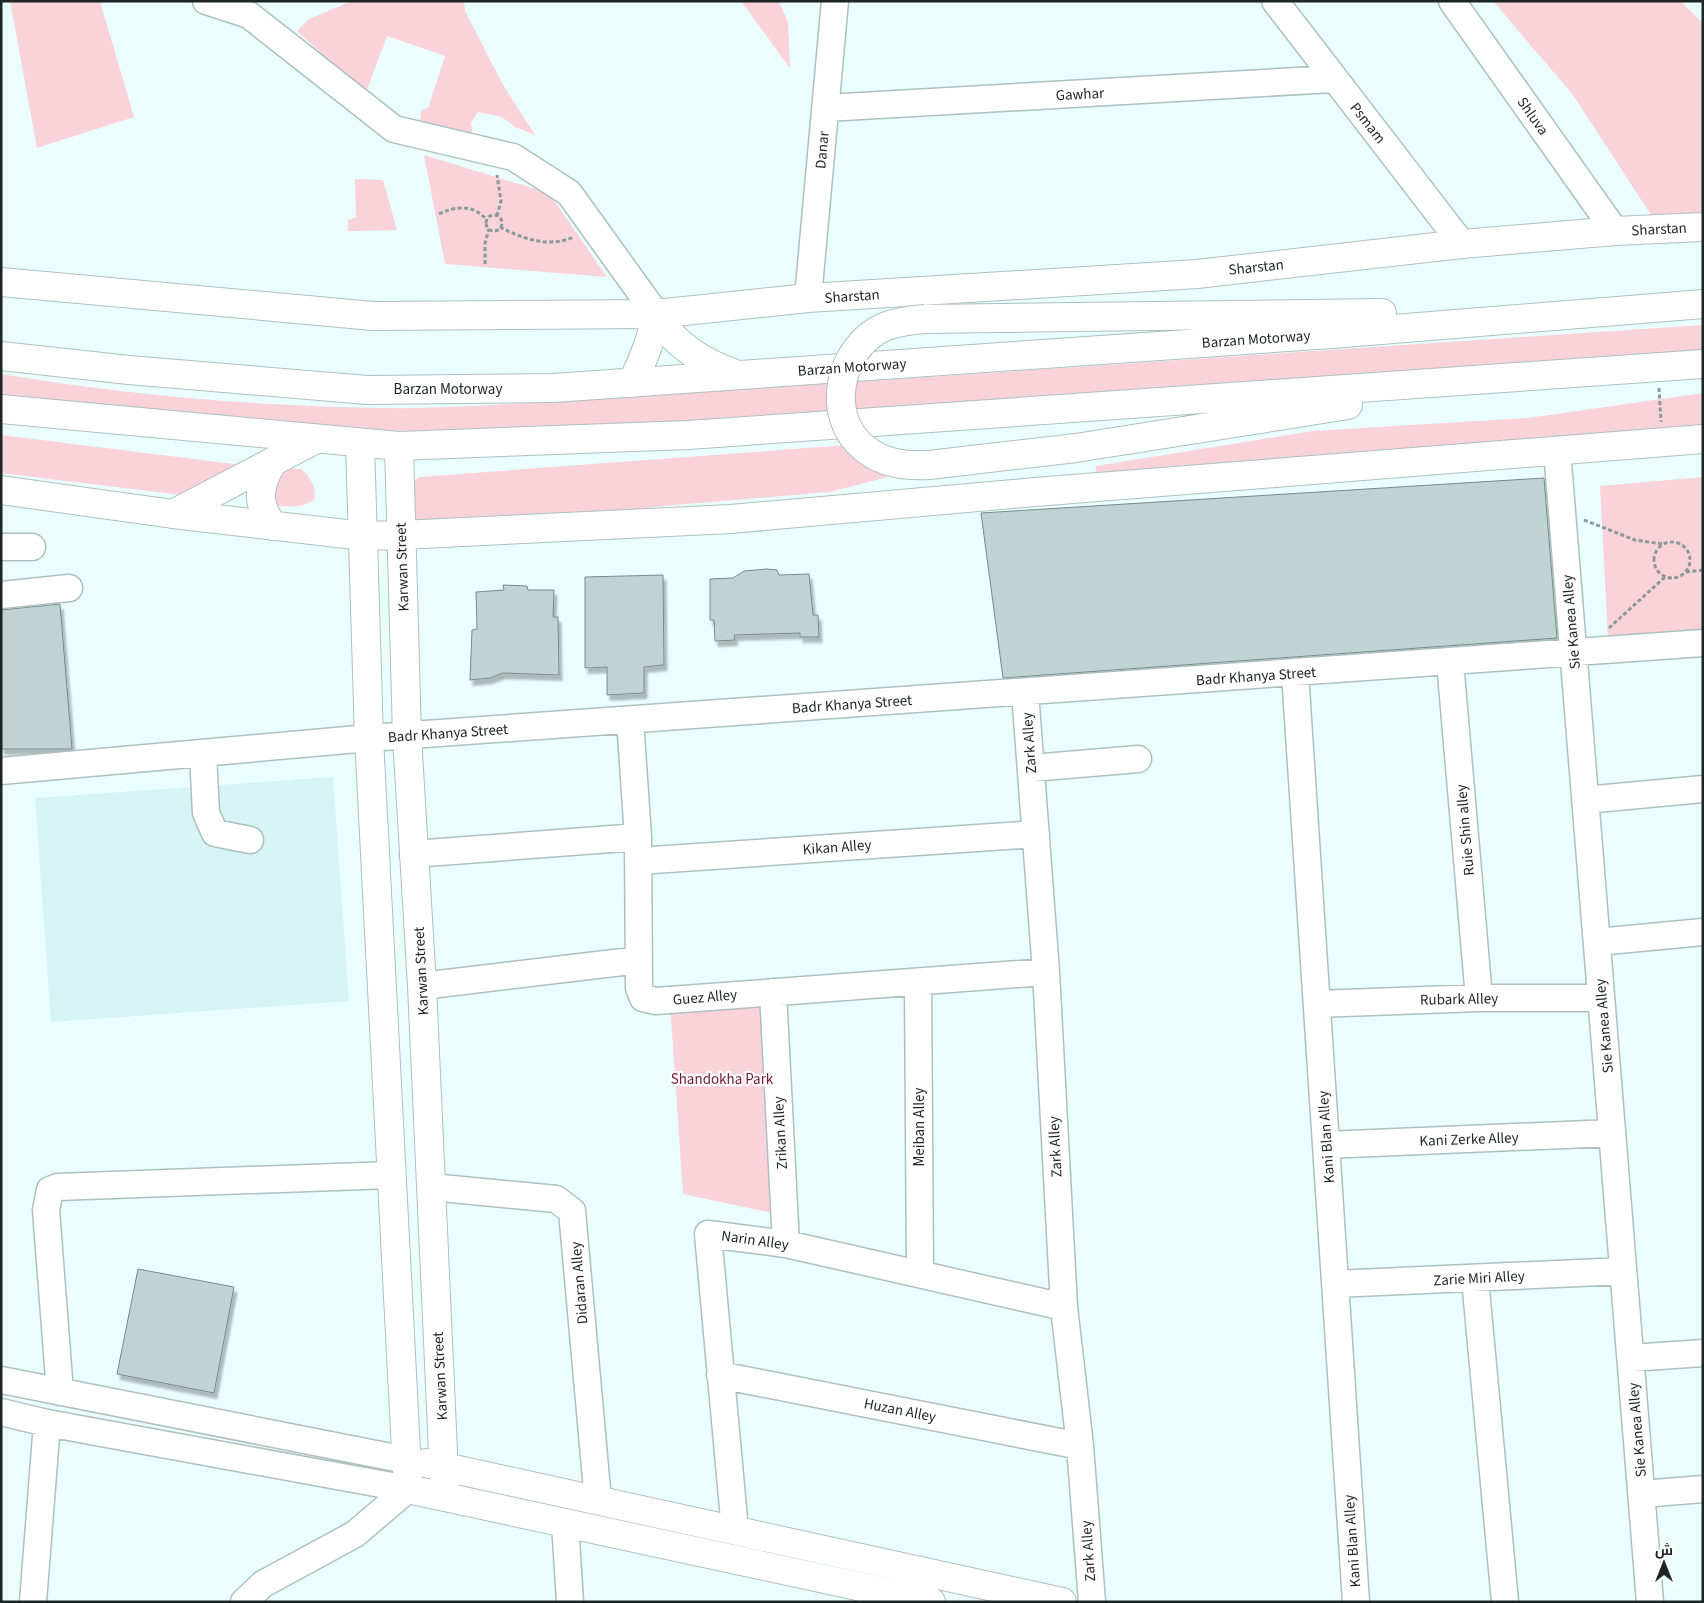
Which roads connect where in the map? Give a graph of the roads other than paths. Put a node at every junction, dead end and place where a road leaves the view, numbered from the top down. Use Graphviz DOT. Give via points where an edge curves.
graph roads {
  1 [pos="206,1"];
  2 [pos="835,1"];
  3 [pos="1274,1"];
  4 [pos="1452,1"];
  5 [pos="240,6"];
  6 [pos="1334,79"];
  7 [pos="826,108"];
  8 [pos="1703,227"];
  9 [pos="1615,231"];
  10 [pos="1462,244"];
  11 [pos="1,282"];
  12 [pos="808,298"];
  13 [pos="1703,304"];
  14 [pos="656,314"];
  15 [pos="1563,314"];
  16 [pos="1,356"];
  17 [pos="1703,364"];
  18 [pos="1571,374"];
  19 [pos="739,375"];
  20 [pos="632,383"];
  21 [pos="1,409"];
  22 [pos="316,439"];
  23 [pos="1703,439"];
  24 [pos="360,443"];
  25 [pos="399,446"];
  26 [pos="1557,450"];
  27 [pos="272,463"];
  28 [pos="1,490"];
  29 [pos="173,514"];
  30 [pos="273,526"];
  31 [pos="401,535"];
  32 [pos="363,536"];
  33 [pos="1,547"];
  34 [pos="32,547"];
  35 [pos="69,588"];
  36 [pos="1,595"];
  37 [pos="1703,643"];
  38 [pos="1573,653"];
  39 [pos="1450,662"];
  40 [pos="1295,673"];
  41 [pos="1025,692"];
  42 [pos="630,720"];
  43 [pos="407,736"];
  44 [pos="368,738"];
  45 [pos="202,754"];
  46 [pos="1138,759"];
  47 [pos="1032,768"];
  48 [pos="1,771"];
  49 [pos="1703,789"];
  50 [pos="1585,800"];
  51 [pos="1036,834"];
  52 [pos="250,840"];
  53 [pos="638,849"];
  54 [pos="413,854"];
  55 [pos="1703,932"];
  56 [pos="1597,942"];
  57 [pos="638,960"];
  58 [pos="1046,972"];
  59 [pos="918,982"];
  60 [pos="422,986"];
  61 [pos="773,992"];
  62 [pos="1479,998"];
  63 [pos="1601,998"];
  64 [pos="1317,1004"];
  65 [pos="1612,1133"];
  66 [pos="1326,1145"];
  67 [pos="391,1175"];
  68 [pos="430,1186"];
  69 [pos="786,1244"];
  70 [pos="1624,1271"];
  71 [pos="920,1273"];
  72 [pos="1476,1279"];
  73 [pos="1335,1284"];
  74 [pos="1064,1307"];
  75 [pos="1703,1353"];
  76 [pos="1631,1358"];
  77 [pos="720,1375"];
  78 [pos="1,1380"];
  79 [pos="60,1392"];
  80 [pos="1,1412"];
  81 [pos="47,1423"];
  82 [pos="1080,1446"];
  83 [pos="406,1460"];
  84 [pos="444,1467"];
  85 [pos="408,1489"];
  86 [pos="1703,1489"];
  87 [pos="1642,1494"];
  88 [pos="445,1496"];
  89 [pos="598,1501"];
  90 [pos="565,1523"];
  91 [pos="735,1530"];
  92 [pos="846,1593"];
  93 [pos="33,1602"];
  94 [pos="244,1602"];
  95 [pos="570,1602"];
  96 [pos="931,1602"];
  97 [pos="1062,1602"];
  98 [pos="1092,1602"];
  99 [pos="1356,1602"];
  100 [pos="1505,1602"];
  101 [pos="1650,1602"];
  1 -- 5 [label="street"];
  2 -- 7 [label="street, Danar"];
  3 -- 6 [label="street, Psmam"];
  4 -- 9 [label="street, Shluva"];
  5 -- 14 [label="street" via="394,129 513,157 569,193"];
  6 -- 7 [label="street, Gawhar"];
  6 -- 10 [label="street, Psmam"];
  7 -- 12 [label="street, Danar"];
  8 -- 9 [label="main road, Sharstan"];
  9 -- 10 [label="main road, Sharstan"];
  10 -- 12 [label="main road, Sharstan" via="1197,274"];
  11 -- 14 [label="main road, Sharstan" via="373,316"];
  12 -- 14 [label="main road, Sharstan"];
  13 -- 15 [label="main road, Barzan Motorway"];
  14 -- 19 [label="main road" via="678,344"];
  14 -- 20 [label="main road" via="647,352"];
  15 -- 18 [label="main road, bridge" via="1284,313 925,318 883,328 864,340 848,360 841,382 841,406 848,428 863,448 886,462 910,466 1076,448"];
  15 -- 19 [label="main road, Barzan Motorway" via="1332,334"];
  16 -- 20 [label="main road, Barzan Motorway" via="367,390 553,388"];
  17 -- 18 [label="main road"];
  18 -- 25 [label="main road" via="688,435"];
  19 -- 20 [label="main road, Barzan Motorway"];
  21 -- 22 [label="main road"];
  22 -- 24 [label="main road"];
  22 -- 27 [label="main road"];
  23 -- 26 [label="main road"];
  24 -- 25 [label="main road"];
  24 -- 32 [label="main road"];
  25 -- 31 [label="main road, Karwan Street"];
  26 -- 31 [label="main road" via="731,519"];
  26 -- 38 [label="street, Sie Kanea Alley"];
  27 -- 29 [label="main road"];
  27 -- 30 [label="main road" via="264,476 260,502"];
  28 -- 29 [label="main road"];
  29 -- 30 [label="main road"];
  30 -- 32 [label="main road"];
  31 -- 32 [label="main road"];
  31 -- 43 [label="main road, Karwan Street"];
  32 -- 44 [label="main road"];
  33 -- 34 [label="street"];
  35 -- 36 [label="street"];
  37 -- 38 [label="street, Badr Khanya Street"];
  38 -- 39 [label="street, Badr Khanya Street"];
  38 -- 50 [label="street, Sie Kanea Alley"];
  39 -- 40 [label="street, Badr Khanya Street"];
  39 -- 62 [label="street, Ruie Shin alley"];
  40 -- 41 [label="street, Badr Khanya Street"];
  40 -- 64 [label="street, Kani Blan Alley"];
  41 -- 42 [label="street, Badr Khanya Street"];
  41 -- 47 [label="street, Zark Alley"];
  42 -- 43 [label="street, Badr Khanya Street"];
  42 -- 53 [label="street, Guez Alley"];
  43 -- 44 [label="street, Badr Khanya Street"];
  43 -- 54 [label="main road, Karwan Street"];
  44 -- 45 [label="street, Badr Khanya Street"];
  44 -- 67 [label="main road"];
  45 -- 48 [label="street, Badr Khanya Street"];
  45 -- 52 [label="street" via="206,813 215,833"];
  46 -- 47 [label="street"];
  47 -- 51 [label="street, Zark Alley"];
  49 -- 50 [label="street"];
  50 -- 56 [label="street, Sie Kanea Alley"];
  51 -- 53 [label="street, Kikan Alley"];
  51 -- 58 [label="street, Zark Alley"];
  53 -- 54 [label="street, Kikan Alley"];
  53 -- 57 [label="street, Guez Alley"];
  54 -- 60 [label="main road, Karwan Street"];
  55 -- 56 [label="street"];
  56 -- 63 [label="street, Sie Kanea Alley"];
  57 -- 60 [label="street"];
  57 -- 61 [label="street, Guez Alley" via="638,988 644,998 656,1001"];
  58 -- 59 [label="street, Guez Alley"];
  58 -- 74 [label="street, Zark Alley"];
  59 -- 61 [label="street, Guez Alley"];
  59 -- 71 [label="street, Meiban Alley"];
  60 -- 68 [label="main road, Karwan Street"];
  61 -- 69 [label="street, Zrikan Alley"];
  62 -- 63 [label="street, Rubark Alley"];
  62 -- 64 [label="street, Rubark Alley"];
  63 -- 65 [label="street, Sie Kanea Alley"];
  64 -- 66 [label="street, Kani Blan Alley"];
  65 -- 66 [label="street, Kani Zerke Alley"];
  65 -- 70 [label="street, Sie Kanea Alley"];
  66 -- 73 [label="street, Kani Blan Alley"];
  67 -- 79 [label="street" via="58,1186 50,1190 46,1210"];
  67 -- 83 [label="main road"];
  68 -- 84 [label="main road, Karwan Street"];
  68 -- 89 [label="street, Didaran Alley" via="556,1199 572,1211"];
  69 -- 71 [label="street, Narin Alley"];
  69 -- 77 [label="street, Narin Alley" via="708,1234"];
  70 -- 72 [label="street, Zarie Miri Alley"];
  70 -- 76 [label="street, Sie Kanea Alley"];
  71 -- 74 [label="street, Narin Alley"];
  72 -- 73 [label="street, Zarie Miri Alley"];
  72 -- 100 [label="street"];
  73 -- 99 [label="street, Kani Blan Alley"];
  74 -- 82 [label="street, Zark Alley"];
  75 -- 76 [label="street"];
  76 -- 87 [label="street, Sie Kanea Alley"];
  77 -- 82 [label="street, Huzan Alley"];
  77 -- 91 [label="street, Narin Alley"];
  78 -- 79 [label="street"];
  79 -- 83 [label="street"];
  80 -- 81 [label="street"];
  81 -- 85 [label="street"];
  81 -- 93 [label="street"];
  82 -- 98 [label="street, Zark Alley"];
  83 -- 84 [label="main road"];
  83 -- 85 [label="main road"];
  84 -- 88 [label="main road, Karwan Street"];
  84 -- 89 [label="main road"];
  85 -- 88 [label="main road"];
  85 -- 94 [label="street" via="355,1534 263,1584"];
  86 -- 87 [label="street"];
  87 -- 101 [label="street, Sie Kanea Alley"];
  88 -- 90 [label="main road"];
  89 -- 91 [label="main road"];
  90 -- 92 [label="main road"];
  90 -- 95 [label="street"];
  91 -- 97 [label="main road"];
  92 -- 96 [label="main road"];
}
